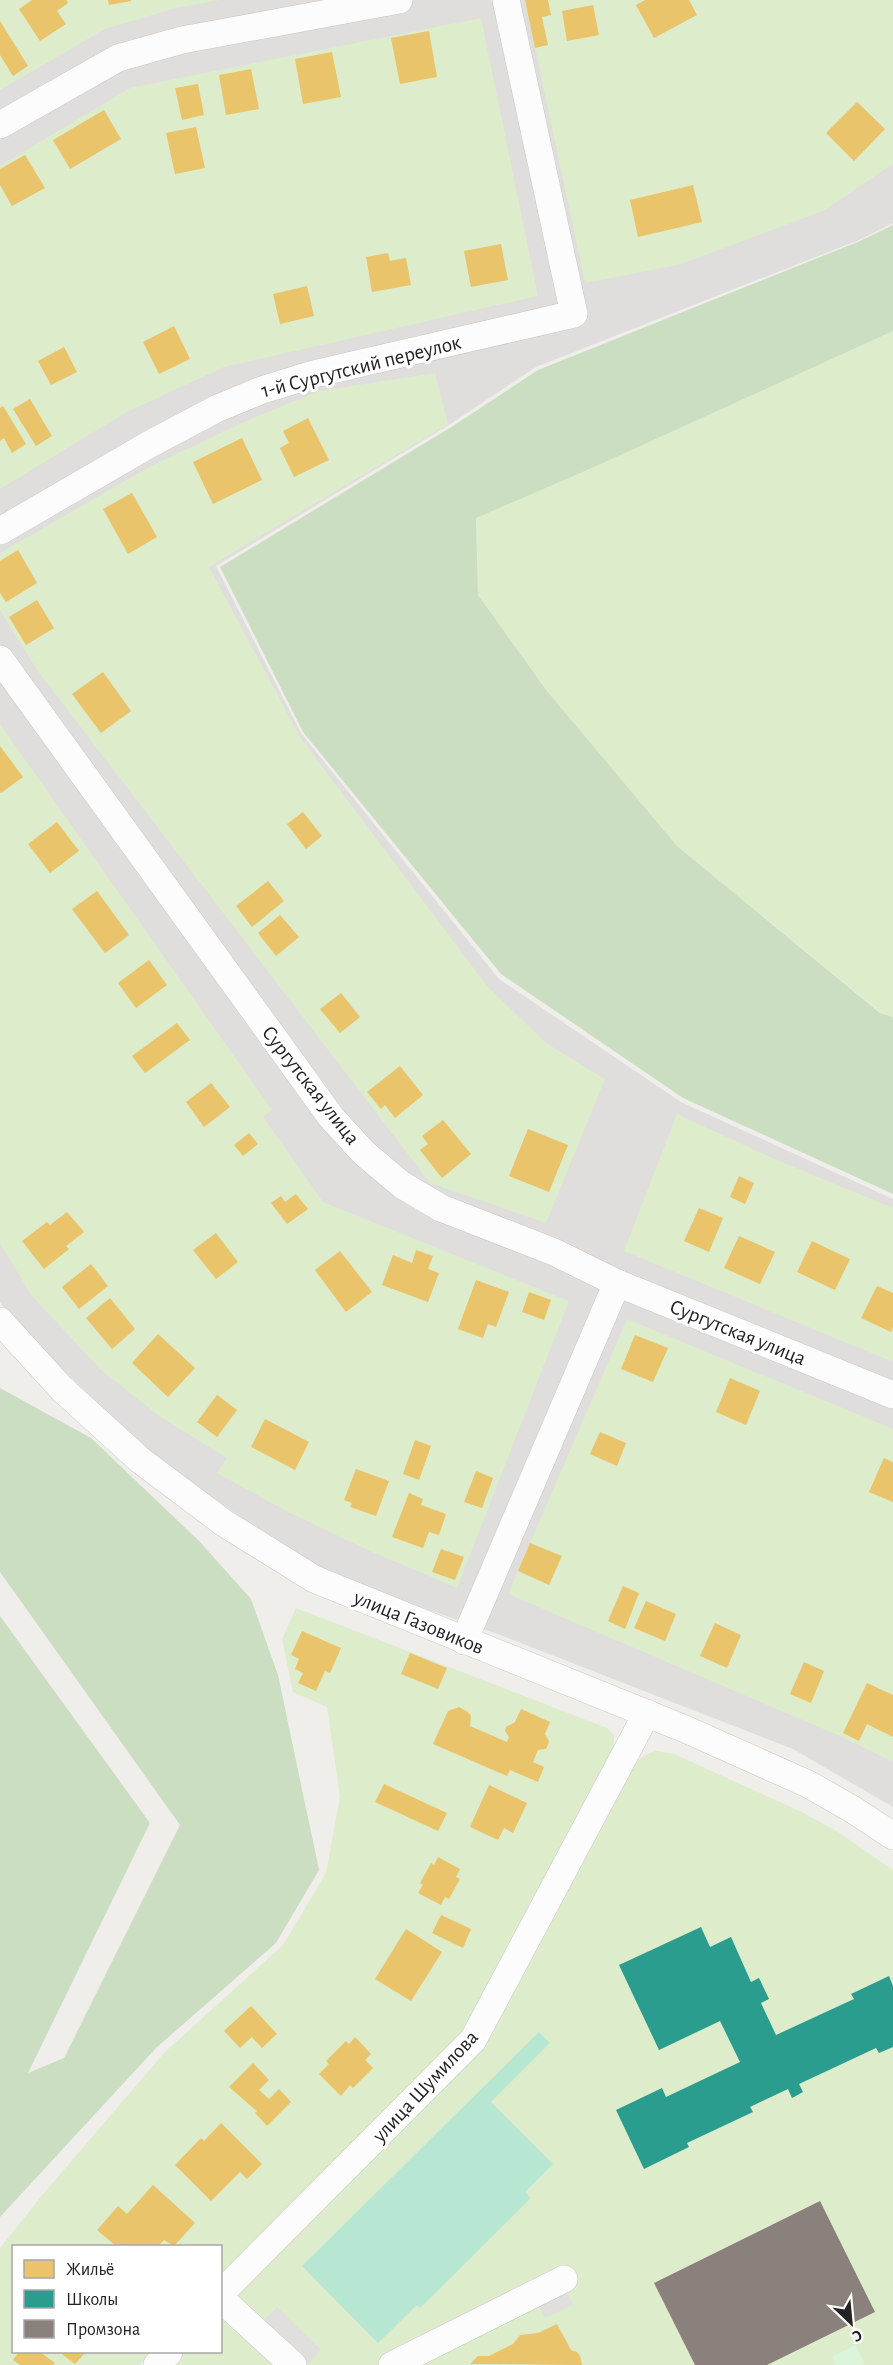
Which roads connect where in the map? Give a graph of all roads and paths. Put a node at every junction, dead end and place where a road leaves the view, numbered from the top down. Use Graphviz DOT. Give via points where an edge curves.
graph roads {
  1 [pos="399,0"];
  2 [pos="506,0"];
  3 [pos="0,125"];
  4 [pos="0,531"];
  5 [pos="0,659"];
  6 [pos="617,1283"];
  7 [pos="0,1321"];
  8 [pos="893,1395"];
  9 [pos="464,1641"];
  10 [pos="647,1713"];
  11 [pos="893,1836"];
  12 [pos="564,2279"];
  13 [pos="222,2294"];
  14 [pos="222,2298"];
  15 [pos="168,2353"];
  16 [pos="157,2365"];
  17 [pos="293,2365"];
  18 [pos="392,2365"];
  1 -- 3 [label="street" via="182,40 118,58"];
  2 -- 4 [label="street, 1-й Сургутский переулок" via="574,314 314,374 262,390 150,444"];
  5 -- 6 [label="street, Сургутская улица" via="332,1117 364,1153 402,1185 441,1208 554,1252"];
  6 -- 8 [label="street, Сургутская улица"];
  6 -- 9 [label="street"];
  7 -- 9 [label="street, улица Газовиков" via="100,1425 224,1523 314,1578"];
  9 -- 10 [label="street, улица Газовиков"];
  10 -- 11 [label="street, улица Газовиков" via="808,1784"];
  10 -- 13 [label="street, улица Шумилова" via="474,2040"];
  12 -- 18 [label="street"];
  14 -- 17 [label="street"];
  15 -- 16 [label="street"];
}
